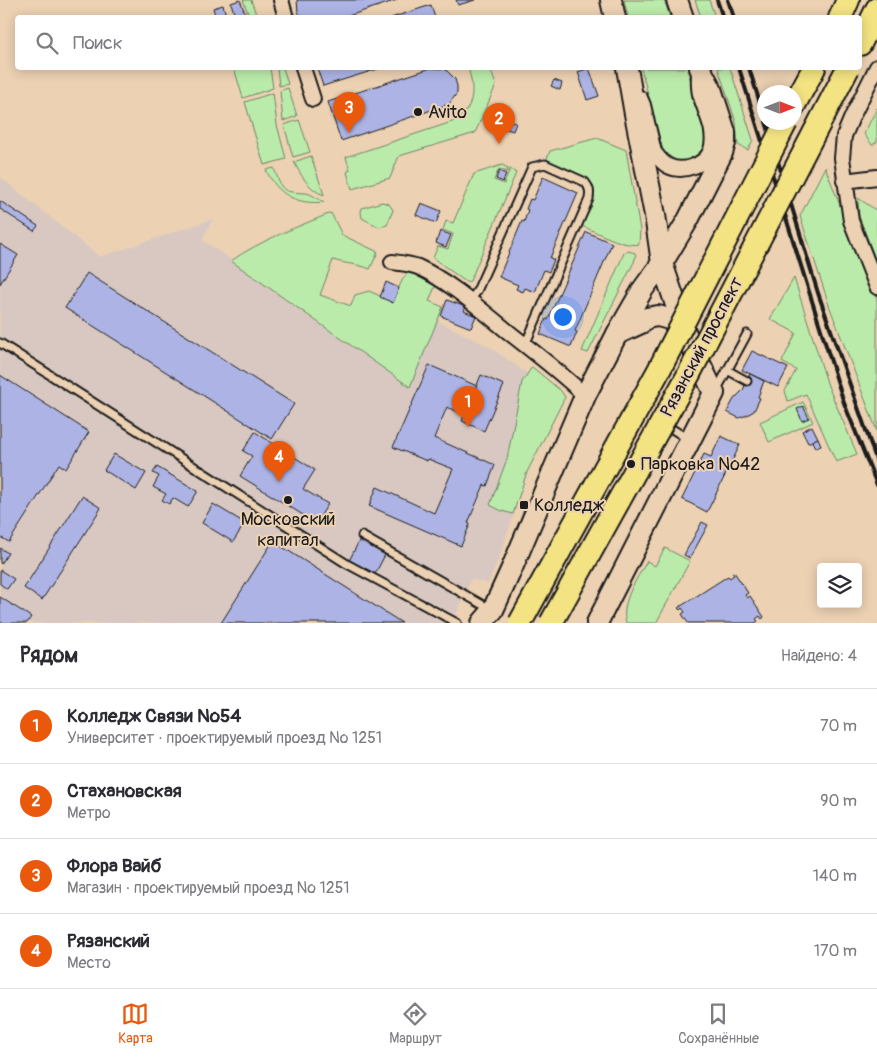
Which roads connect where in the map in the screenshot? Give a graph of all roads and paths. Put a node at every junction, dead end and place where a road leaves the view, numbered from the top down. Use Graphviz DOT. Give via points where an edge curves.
graph roads {
  1 [pos="281,0"];
  2 [pos="611,0"];
  3 [pos="677,0"];
  4 [pos="848,0"];
  5 [pos="877,9"];
  6 [pos="285,15"];
  7 [pos="614,15"];
  8 [pos="682,15"];
  9 [pos="841,15"];
  10 [pos="862,40"];
  11 [pos="877,67"];
  12 [pos="304,70"];
  13 [pos="699,70"];
  14 [pos="700,70"];
  15 [pos="813,70"];
  16 [pos="847,70"];
  17 [pos="629,74"];
  18 [pos="802,91"];
  19 [pos="313,99"];
  20 [pos="782,130"];
  21 [pos="877,177"];
  22 [pos="844,181"];
  23 [pos="392,262"];
  24 [pos="662,263"];
  25 [pos="877,287"];
  26 [pos="470,301"];
  27 [pos="685,332"];
  28 [pos="617,334"];
  29 [pos="747,334"];
  30 [pos="0,343"];
  31 [pos="525,345"];
  32 [pos="727,370"];
  33 [pos="747,381"];
  34 [pos="714,393"];
  35 [pos="585,396"];
  36 [pos="669,427"];
  37 [pos="690,440"];
  38 [pos="362,536"];
  39 [pos="488,616"];
  40 [pos="457,623"];
  41 [pos="520,623"];
  42 [pos="551,623"];
  43 [pos="597,623"];
  1 -- 6 [label="street"];
  2 -- 7 [label="main road"];
  3 -- 8 [label="main road"];
  4 -- 9 [label="main road"];
  5 -- 10 [label="main road"];
  11 -- 22 [label="street" via="844,136"];
  12 -- 19 [label="street"];
  13 -- 17 [label="street" via="699,91 712,139 708,156 685,169 666,166 654,152 643,106"];
  14 -- 24 [label="main road" via="711,89 725,132 725,143 688,220"];
  15 -- 18 [label="main road"];
  16 -- 42 [label="main road, Рязанский проспект, bridge" via="688,374"];
  17 -- 24 [label="main road"];
  20 -- 41 [label="main road, Рязанский проспект, bridge" via="659,370"];
  21 -- 22 [label="street"];
  22 -- 25 [label="street" via="851,221"];
  23 -- 26 [label="street" via="418,267"];
  24 -- 27 [label="main road"];
  24 -- 28 [label="main road"];
  26 -- 31 [label="street"];
  26 -- 31 [label="lane" via="532,167 545,164 585,182 589,186 589,199"];
  27 -- 28 [label="main road" via="669,319 658,316 646,318"];
  27 -- 34 [label="main road"];
  28 -- 35 [label="main road"];
  29 -- 32 [label="lane"];
  30 -- 40 [label="lane" via="347,564"];
  31 -- 35 [label="street"];
  32 -- 33 [label="lane"];
  32 -- 34 [label="lane"];
  34 -- 37 [label="main road"];
  35 -- 39 [label="main road" via="512,568"];
  36 -- 37 [label="lane"];
  37 -- 43 [label="main road"];
  38 -- 39 [label="lane" via="480,605"];
}
